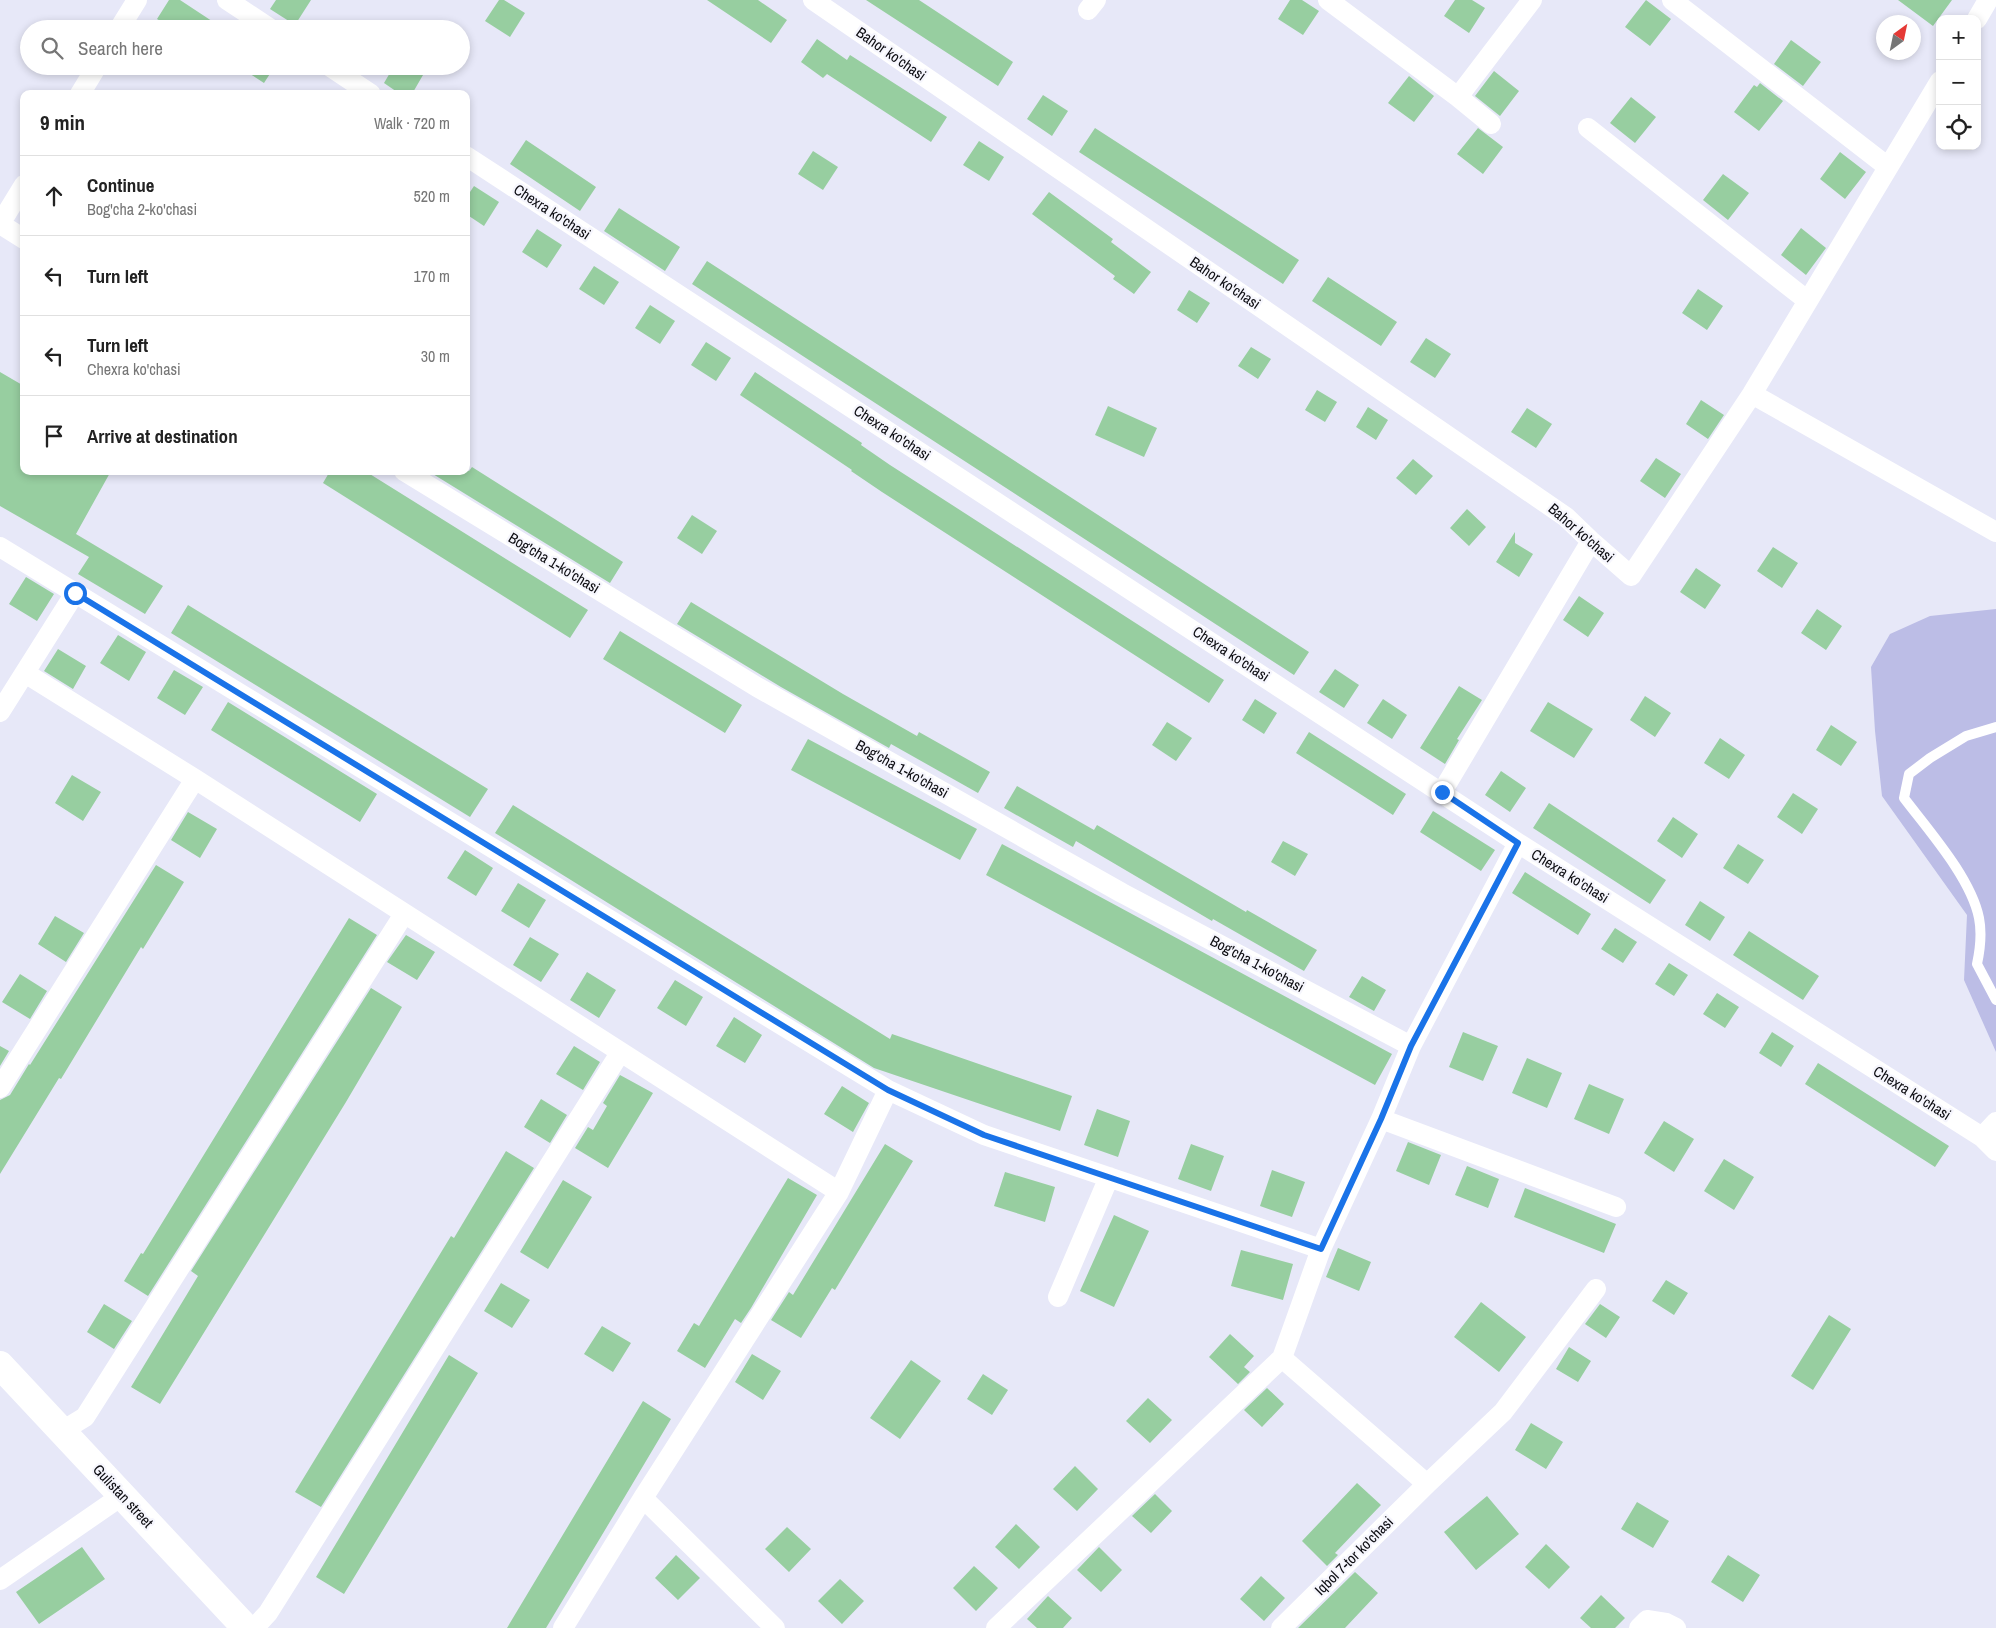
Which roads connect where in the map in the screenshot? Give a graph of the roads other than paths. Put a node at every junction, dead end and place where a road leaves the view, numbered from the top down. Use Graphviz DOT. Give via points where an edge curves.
graph roads {
  1 [pos="137,0"];
  2 [pos="227,0"];
  3 [pos="812,0"];
  4 [pos="1328,0"];
  5 [pos="1532,0"];
  6 [pos="1672,0"];
  7 [pos="125,20"];
  8 [pos="257,20"];
  9 [pos="92,75"];
  10 [pos="342,75"];
  11 [pos="1936,88"];
  12 [pos="82,90"];
  13 [pos="365,90"];
  14 [pos="1458,96"];
  15 [pos="1491,124"];
  16 [pos="1588,128"];
  17 [pos="470,159"];
  18 [pos="1888,167"];
  19 [pos="20,192"];
  20 [pos="0,224"];
  21 [pos="20,236"];
  22 [pos="1808,301"];
  23 [pos="1752,394"];
  24 [pos="411,475"];
  25 [pos="1996,532"];
  26 [pos="1591,541"];
  27 [pos="0,547"];
  28 [pos="75,593"];
  29 [pos="26,672"];
  30 [pos="0,712"];
  31 [pos="1996,727"];
  32 [pos="195,779"];
  33 [pos="1442,792"];
  34 [pos="1518,843"];
  35 [pos="404,914"];
  36 [pos="1996,1000"];
  37 [pos="1411,1046"];
  38 [pos="620,1053"];
  39 [pos="0,1088"];
  40 [pos="888,1090"];
  41 [pos="1381,1119"];
  42 [pos="1996,1122"];
  43 [pos="1989,1144"];
  44 [pos="1109,1177"];
  45 [pos="839,1192"];
  46 [pos="1616,1207"];
  47 [pos="1321,1249"];
  48 [pos="1596,1289"];
  49 [pos="1058,1297"];
  50 [pos="1282,1358"];
  51 [pos="0,1365"];
  52 [pos="62,1431"];
  53 [pos="1426,1484"];
  54 [pos="123,1495"];
  55 [pos="643,1498"];
  56 [pos="0,1580"];
  57 [pos="246,1628"];
  58 [pos="254,1628"];
  59 [pos="563,1628"];
  60 [pos="775,1628"];
  61 [pos="996,1628"];
  62 [pos="1281,1628"];
  63 [pos="1639,1628"];
  64 [pos="1676,1628"];
  1 -- 7 [label="street"];
  2 -- 8 [label="street"];
  3 -- 26 [label="street, Bahor ko'chasi" via="1566,517"];
  4 -- 14 [label="street"];
  5 -- 14 [label="street"];
  6 -- 18 [label="street"];
  9 -- 12 [label="street"];
  10 -- 13 [label="street"];
  11 -- 18 [label="street"];
  14 -- 15 [label="street"];
  16 -- 22 [label="street"];
  17 -- 33 [label="street, Chexra ko'chasi"];
  18 -- 22 [label="street"];
  19 -- 20 [label="street"];
  20 -- 21 [label="street"];
  22 -- 23 [label="street"];
  23 -- 25 [label="street"];
  23 -- 26 [label="street, Bahor ko'chasi" via="1631,576"];
  24 -- 37 [label="street, Bog'cha 1-ko'chasi" via="766,692 1122,893"];
  26 -- 33 [label="street"];
  27 -- 28 [label="street"];
  28 -- 29 [label="street"];
  28 -- 40 [label="street"];
  29 -- 30 [label="street"];
  29 -- 32 [label="street"];
  31 -- 36 [label="lane" via="1966,736 1909,774 1904,798 1968,888 1979,918 1977,964"];
  32 -- 35 [label="street"];
  32 -- 39 [label="street"];
  33 -- 34 [label="street, Chexra ko'chasi"];
  34 -- 37 [label="street"];
  34 -- 43 [label="street, Chexra ko'chasi"];
  35 -- 38 [label="street"];
  35 -- 52 [label="street" via="85,1417"];
  37 -- 41 [label="street"];
  38 -- 45 [label="street"];
  38 -- 58 [label="street" via="268,1613"];
  40 -- 44 [label="street" via="984,1135"];
  40 -- 45 [label="street"];
  41 -- 46 [label="street"];
  41 -- 47 [label="street"];
  42 -- 43 [label="street"];
  44 -- 47 [label="street"];
  44 -- 49 [label="street"];
  45 -- 55 [label="street"];
  47 -- 50 [label="street"];
  48 -- 53 [label="street, Iqbol 7-tor ko'chasi" via="1503,1412"];
  50 -- 53 [label="street"];
  50 -- 61 [label="street"];
  51 -- 52 [label="main road, Gulistan street"];
  52 -- 54 [label="main road, Gulistan street"];
  53 -- 62 [label="street, Iqbol 7-tor ko'chasi"];
  54 -- 56 [label="street"];
  54 -- 57 [label="main road, Gulistan street"];
  55 -- 59 [label="street"];
  55 -- 60 [label="street"];
  63 -- 64 [label="street" via="1647,1620"];
}
